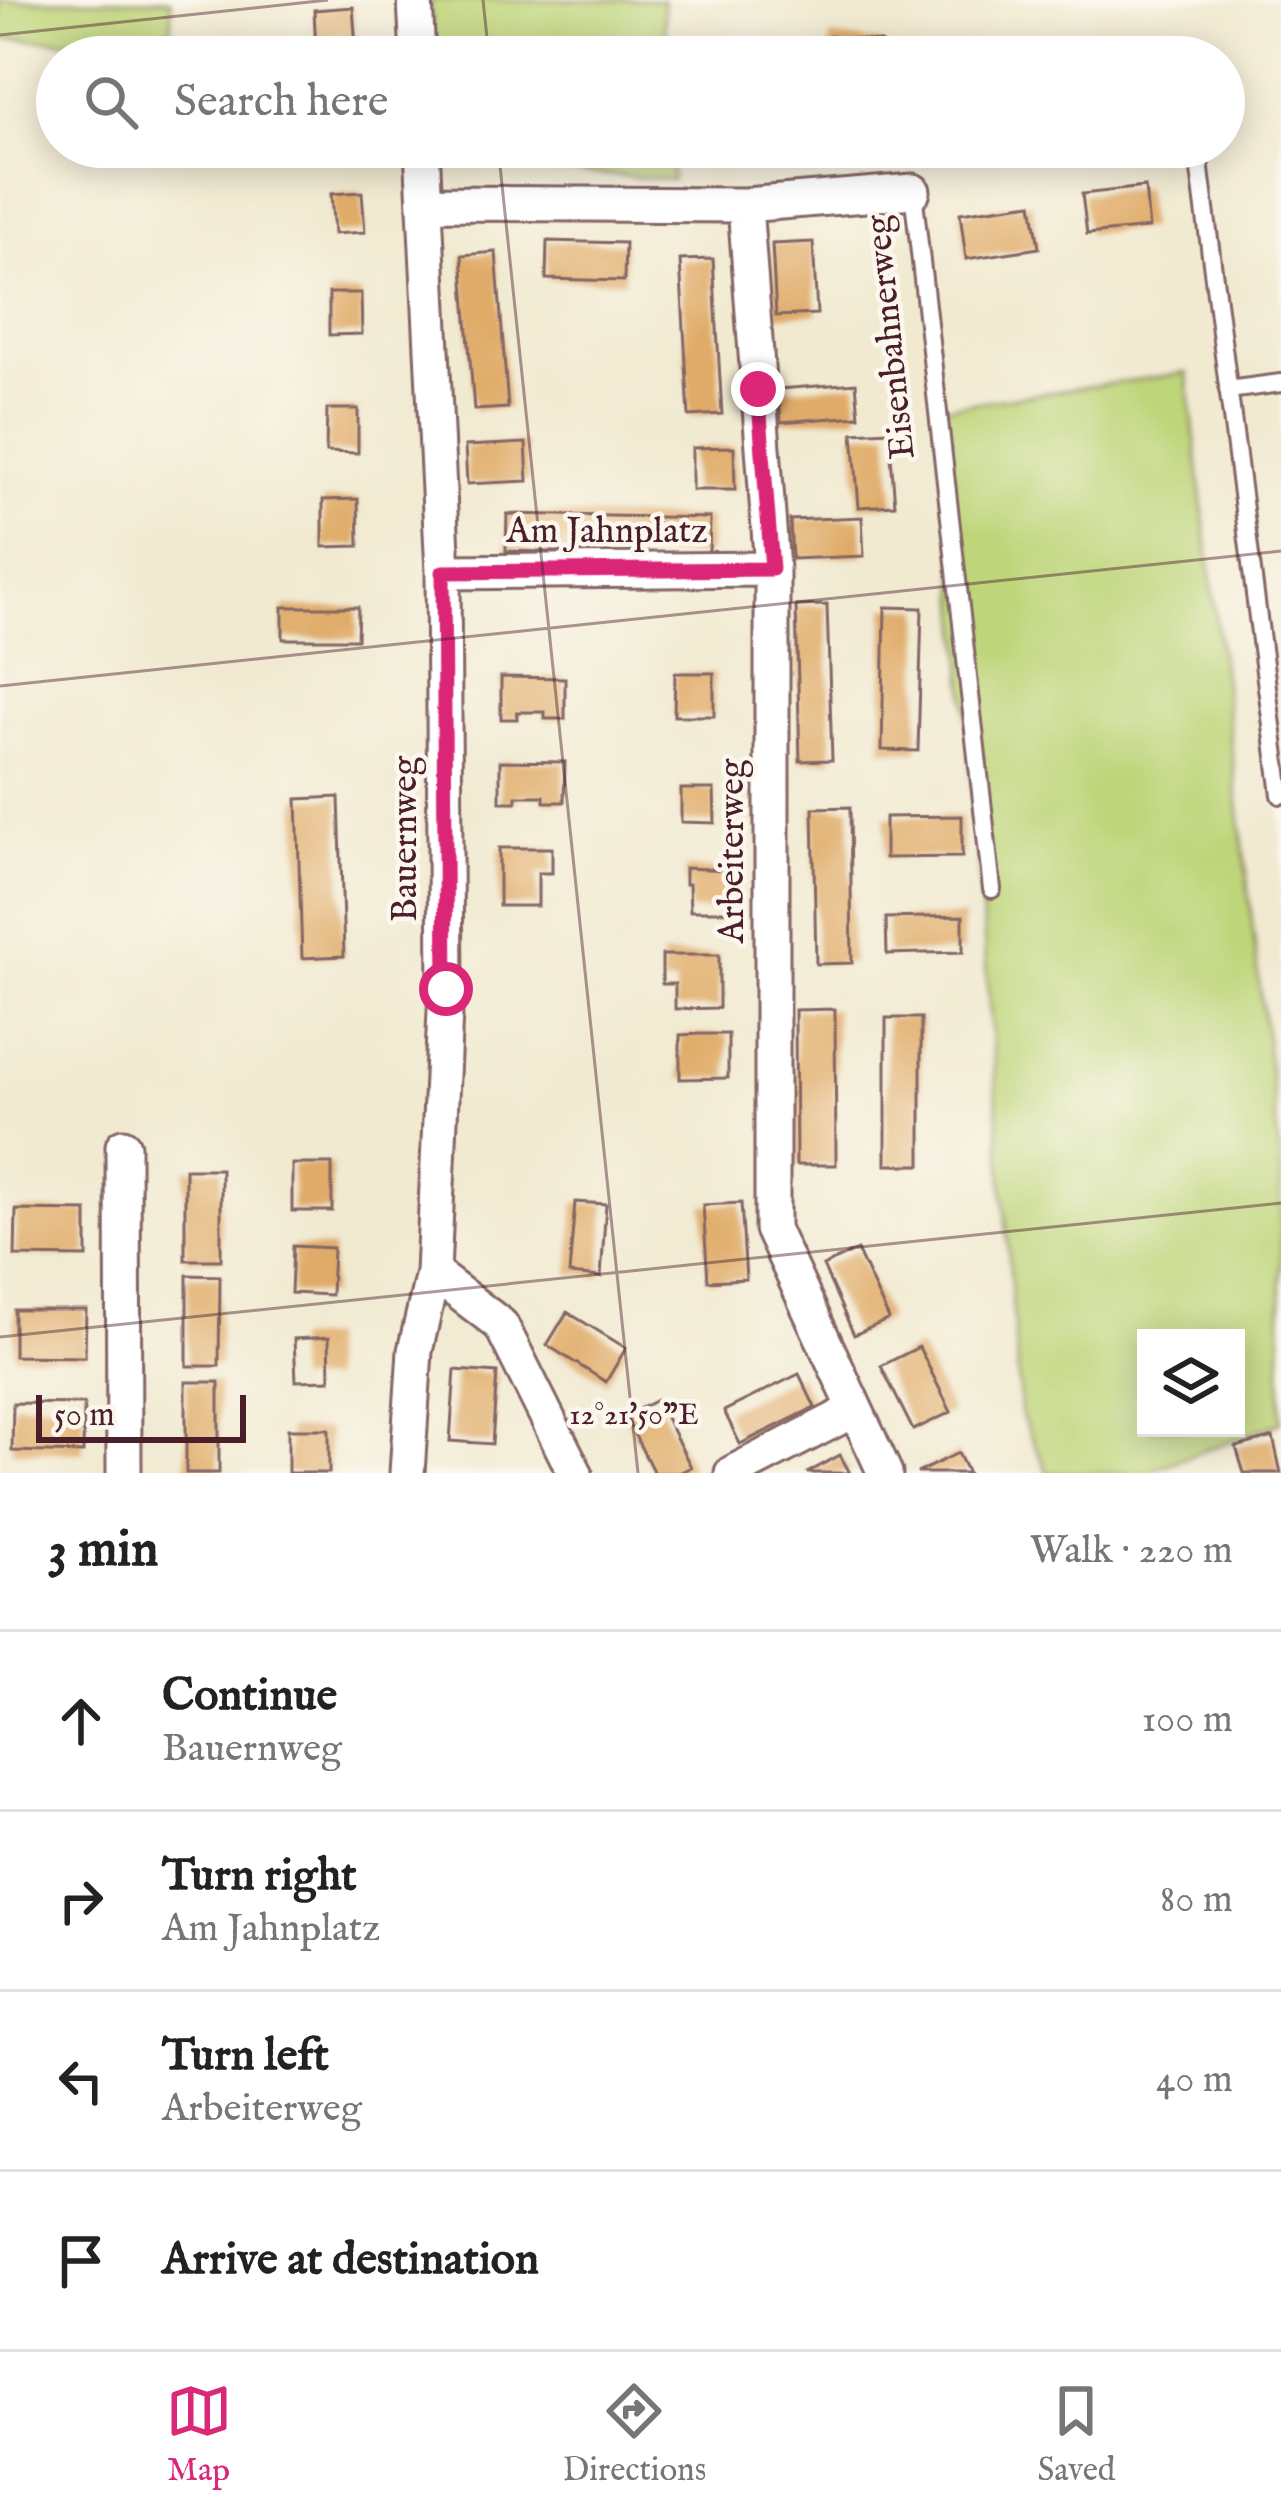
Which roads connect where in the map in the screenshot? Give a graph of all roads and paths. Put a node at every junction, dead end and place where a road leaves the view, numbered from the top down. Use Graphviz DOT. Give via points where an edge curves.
graph roads {
  1 [pos="415,0"];
  2 [pos="417,36"];
  3 [pos="423,168"];
  4 [pos="1200,168"];
  5 [pos="914,191"];
  6 [pos="425,202"];
  7 [pos="745,205"];
  8 [pos="1281,383"];
  9 [pos="1228,390"];
  10 [pos="772,569"];
  11 [pos="443,572"];
  12 [pos="1277,738"];
  13 [pos="1281,795"];
  14 [pos="992,889"];
  15 [pos="124,1146"];
  16 [pos="434,1274"];
  17 [pos="854,1410"];
  18 [pos="124,1473"];
  19 [pos="407,1473"];
  20 [pos="574,1473"];
  21 [pos="732,1473"];
  22 [pos="885,1473"];
  1 -- 2 [label="street"];
  3 -- 6 [label="street, Bauernweg"];
  4 -- 9 [label="lane"];
  5 -- 7 [label="street, Eisenbahnerweg"];
  5 -- 14 [label="lane, Eisenbahnerweg"];
  6 -- 7 [label="street, Eisenbahnerweg"];
  6 -- 11 [label="street, Bauernweg"];
  7 -- 10 [label="street, Arbeiterweg"];
  8 -- 9 [label="lane"];
  9 -- 12 [label="lane"];
  10 -- 11 [label="street, Am Jahnplatz"];
  10 -- 17 [label="street, Arbeiterweg" via="772,1229"];
  11 -- 16 [label="street, Bauernweg" via="446,989"];
  12 -- 13 [label="lane"];
  15 -- 18 [label="street"];
  16 -- 19 [label="street, Bauernweg" via="415,1352"];
  16 -- 20 [label="street" via="501,1324"];
  17 -- 21 [label="street"];
  17 -- 22 [label="street, Arbeiterweg"];
}
